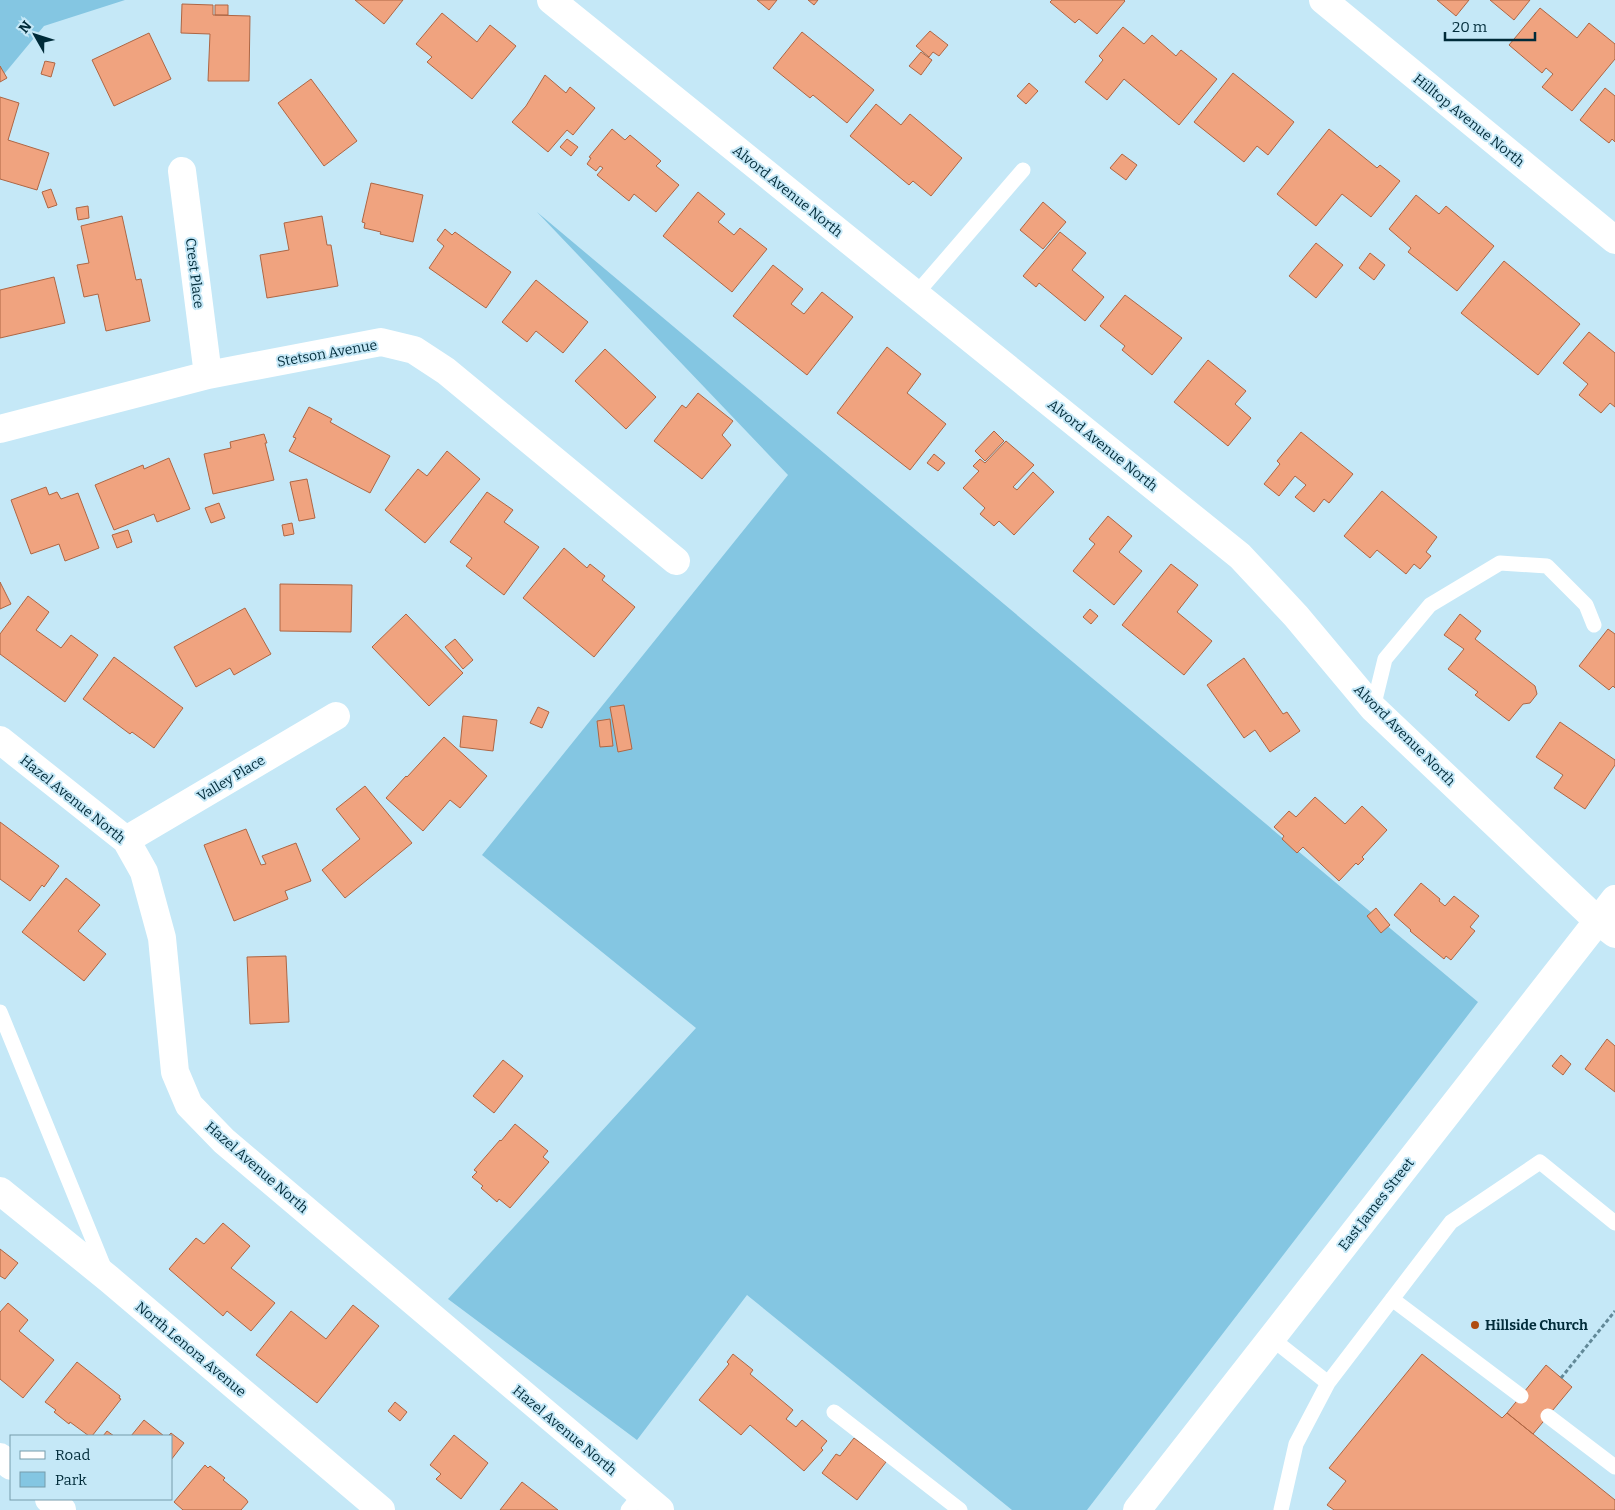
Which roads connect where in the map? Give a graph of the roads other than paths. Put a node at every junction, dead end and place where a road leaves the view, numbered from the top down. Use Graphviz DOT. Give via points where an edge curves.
graph roads {
  1 [pos="551,0"];
  2 [pos="1323,0"];
  3 [pos="1023,170"];
  4 [pos="182,171"];
  5 [pos="1615,240"];
  6 [pos="916,294"];
  7 [pos="208,375"];
  8 [pos="0,429"];
  9 [pos="676,561"];
  10 [pos="1594,625"];
  11 [pos="1373,708"];
  12 [pos="336,716"];
  13 [pos="0,740"];
  14 [pos="126,840"];
  15 [pos="1615,899"];
  16 [pos="1607,928"];
  17 [pos="0,1012"];
  18 [pos="0,1191"];
  19 [pos="1615,1223"];
  20 [pos="109,1279"];
  21 [pos="1392,1299"];
  22 [pos="1271,1338"];
  23 [pos="1328,1383"];
  24 [pos="1521,1396"];
  25 [pos="834,1412"];
  26 [pos="1548,1416"];
  27 [pos="0,1457"];
  28 [pos="10,1465"];
  29 [pos="1615,1467"];
  30 [pos="50,1500"];
  31 [pos="643,1505"];
  32 [pos="62,1510"];
  33 [pos="381,1510"];
  34 [pos="960,1510"];
  35 [pos="1136,1510"];
  36 [pos="1281,1510"];
  1 -- 6 [label="street, Alvord Avenue North"];
  2 -- 5 [label="street, Hilltop Avenue North"];
  3 -- 6 [label="lane"];
  4 -- 7 [label="street, Crest Place"];
  6 -- 11 [label="street, Alvord Avenue North" via="1240,556 1296,616"];
  7 -- 8 [label="street, Stetson Avenue"];
  7 -- 9 [label="street, Stetson Avenue" via="381,342 414,350 446,371"];
  10 -- 11 [label="lane" via="1586,605 1547,566 1500,563 1430,605 1385,660"];
  11 -- 16 [label="street, Alvord Avenue North"];
  12 -- 14 [label="street, Valley Place"];
  13 -- 14 [label="street, Hazel Avenue North"];
  14 -- 31 [label="street, Hazel Avenue North" via="144,872 162,938 175,1072 188,1105 224,1141"];
  15 -- 16 [label="street, East James Street"];
  16 -- 22 [label="street, East James Street"];
  17 -- 20 [label="lane"];
  18 -- 20 [label="street, North Lenora Avenue"];
  19 -- 21 [label="lane" via="1540,1162 1450,1222"];
  20 -- 33 [label="street, North Lenora Avenue"];
  21 -- 23 [label="lane"];
  21 -- 24 [label="lane"];
  22 -- 23 [label="lane"];
  22 -- 35 [label="street, East James Street"];
  23 -- 36 [label="lane" via="1296,1444"];
  25 -- 34 [label="lane"];
  26 -- 29 [label="lane"];
  27 -- 28 [label="street"];
  30 -- 32 [label="street"];
}
